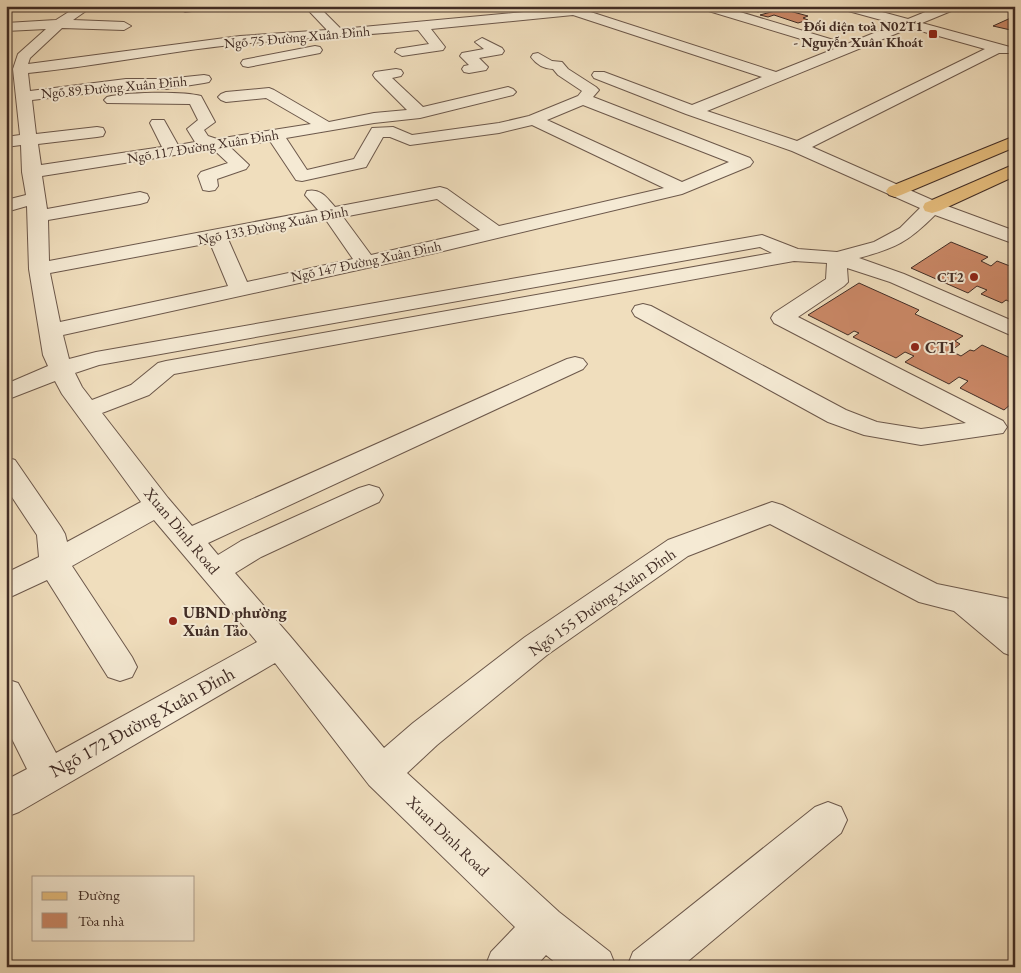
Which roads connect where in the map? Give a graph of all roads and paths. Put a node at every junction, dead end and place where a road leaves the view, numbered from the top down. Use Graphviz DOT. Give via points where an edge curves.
graph roads {
  1 [pos="87,6"];
  2 [pos="181,6"];
  3 [pos="201,6"];
  4 [pos="558,6"];
  5 [pos="706,6"];
  6 [pos="845,6"];
  7 [pos="875,6"];
  8 [pos="952,6"];
  9 [pos="315,11"];
  10 [pos="574,11"];
  11 [pos="381,13"];
  12 [pos="431,13"];
  13 [pos="55,18"];
  14 [pos="491,20"];
  15 [pos="913,21"];
  16 [pos="441,25"];
  17 [pos="124,26"];
  18 [pos="422,26"];
  19 [pos="6,27"];
  20 [pos="190,28"];
  21 [pos="387,30"];
  22 [pos="338,33"];
  23 [pos="146,35"];
  24 [pos="307,35"];
  25 [pos="1015,43"];
  26 [pos="196,46"];
  27 [pos="848,48"];
  28 [pos="998,48"];
  29 [pos="171,49"];
  30 [pos="151,51"];
  31 [pos="402,52"];
  32 [pos="1015,52"];
  33 [pos="538,57"];
  34 [pos="248,62"];
  35 [pos="164,65"];
  36 [pos="469,69"];
  37 [pos="776,77"];
  38 [pos="17,78"];
  39 [pos="204,79"];
  40 [pos="374,86"];
  41 [pos="591,88"];
  42 [pos="508,92"];
  43 [pos="226,97"];
  44 [pos="112,100"];
  45 [pos="692,111"];
  46 [pos="420,112"];
  47 [pos="534,120"];
  48 [pos="158,123"];
  49 [pos="376,125"];
  50 [pos="327,127"];
  51 [pos="97,132"];
  52 [pos="274,135"];
  53 [pos="17,141"];
  54 [pos="1015,141"];
  55 [pos="217,144"];
  56 [pos="798,147"];
  57 [pos="173,150"];
  58 [pos="1015,169"];
  59 [pos="209,186"];
  60 [pos="682,188"];
  61 [pos="895,191"];
  62 [pos="34,196"];
  63 [pos="314,196"];
  64 [pos="140,198"];
  65 [pos="6,206"];
  66 [pos="932,207"];
  67 [pos="331,214"];
  68 [pos="495,232"];
  69 [pos="217,236"];
  70 [pos="1015,238"];
  71 [pos="794,254"];
  72 [pos="837,258"];
  73 [pos="364,261"];
  74 [pos="39,269"];
  75 [pos="240,289"];
  76 [pos="643,311"];
  77 [pos="1015,330"];
  78 [pos="50,331"];
  79 [pos="576,364"];
  80 [pos="62,369"];
  81 [pos="6,393"];
  82 [pos="88,410"];
  83 [pos="6,466"];
  84 [pos="369,495"];
  85 [pos="158,505"];
  86 [pos="189,540"];
  87 [pos="55,562"];
  88 [pos="215,571"];
  89 [pos="6,587"];
  90 [pos="960,600"];
  91 [pos="1015,612"];
  92 [pos="1015,644"];
  93 [pos="279,645"];
  94 [pos="120,667"];
  95 [pos="6,693"];
  96 [pos="382,773"];
  97 [pos="49,774"];
  98 [pos="6,800"];
  99 [pos="828,820"];
  100 [pos="544,927"];
  101 [pos="506,967"];
  102 [pos="595,967"];
  103 [pos="648,967"];
  1 -- 13 [label="street"];
  2 -- 3 [label="street"];
  4 -- 10 [label="street"];
  5 -- 27 [label="street"];
  6 -- 15 [label="street"];
  7 -- 15 [label="street"];
  8 -- 15 [label="street"];
  9 -- 22 [label="street"];
  10 -- 14 [label="street, Ngõ 75 Đường Xuân Đỉnh"];
  10 -- 37 [label="street"];
  11 -- 21 [label="street"];
  12 -- 16 [label="street"];
  13 -- 17 [label="street"];
  13 -- 19 [label="street"];
  13 -- 38 [label="street"];
  14 -- 16 [label="street, Ngõ 75 Đường Xuân Đỉnh"];
  14 -- 36 [label="street" via="505,34 482,42 497,51 467,56 481,67"];
  15 -- 25 [label="street"];
  15 -- 27 [label="street"];
  15 -- 28 [label="street"];
  16 -- 18 [label="street, Ngõ 75 Đường Xuân Đỉnh"];
  18 -- 21 [label="street, Ngõ 75 Đường Xuân Đỉnh"];
  18 -- 31 [label="street" via="438,47"];
  20 -- 26 [label="street"];
  21 -- 22 [label="street, Ngõ 75 Đường Xuân Đỉnh"];
  22 -- 24 [label="street, Ngõ 75 Đường Xuân Đỉnh"];
  23 -- 30 [label="street"];
  24 -- 26 [label="street, Ngõ 75 Đường Xuân Đỉnh"];
  24 -- 34 [label="street" via="316,50"];
  26 -- 29 [label="street, Ngõ 75 Đường Xuân Đỉnh"];
  27 -- 37 [label="street"];
  28 -- 32 [label="street"];
  28 -- 56 [label="street"];
  29 -- 30 [label="street, Ngõ 75 Đường Xuân Đỉnh"];
  29 -- 35 [label="street" via="176,56"];
  30 -- 38 [label="street, Ngõ 75 Đường Xuân Đỉnh" via="71,64"];
  33 -- 41 [label="street" via="548,65 557,65"];
  37 -- 45 [label="street"];
  38 -- 39 [label="street, Ngõ 89 Đường Xuân Đỉnh" via="126,84 166,84"];
  38 -- 53 [label="street, Xuan Dinh Road"];
  40 -- 46 [label="street" via="393,78"];
  41 -- 45 [label="street" via="621,83"];
  41 -- 47 [label="street"];
  41 -- 60 [label="street, Ngõ 147 Đường Xuân Đỉnh" via="744,162"];
  42 -- 46 [label="street, Ngõ 117 Đường Xuân Đỉnh"];
  43 -- 50 [label="street" via="269,93"];
  44 -- 55 [label="street" via="196,99 207,122 195,129 202,140"];
  45 -- 56 [label="street"];
  46 -- 49 [label="street, Ngõ 117 Đường Xuân Đỉnh"];
  47 -- 49 [label="street" via="410,140"];
  47 -- 60 [label="street"];
  48 -- 57 [label="street"];
  49 -- 50 [label="street, Ngõ 117 Đường Xuân Đỉnh"];
  49 -- 52 [label="street" via="360,163 302,176"];
  50 -- 52 [label="street, Ngõ 117 Đường Xuân Đỉnh"];
  51 -- 53 [label="street"];
  52 -- 55 [label="street, Ngõ 117 Đường Xuân Đỉnh"];
  53 -- 62 [label="street, Xuan Dinh Road"];
  54 -- 61 [label="main road"];
  55 -- 57 [label="street, Ngõ 117 Đường Xuân Đỉnh"];
  55 -- 59 [label="street" via="240,165 206,176"];
  56 -- 61 [label="street"];
  57 -- 62 [label="street, Ngõ 117 Đường Xuân Đỉnh"];
  58 -- 66 [label="main road"];
  60 -- 68 [label="street, Ngõ 147 Đường Xuân Đỉnh"];
  61 -- 66 [label="street"];
  62 -- 64 [label="street"];
  62 -- 65 [label="street"];
  62 -- 74 [label="street, Xuan Dinh Road"];
  63 -- 67 [label="street"];
  66 -- 70 [label="street"];
  66 -- 72 [label="street" via="908,232 881,246"];
  67 -- 68 [label="street, Ngõ 133 Đường Xuân Đỉnh" via="440,193"];
  67 -- 69 [label="street, Ngõ 133 Đường Xuân Đỉnh"];
  67 -- 73 [label="street"];
  68 -- 73 [label="street, Ngõ 147 Đường Xuân Đỉnh"];
  69 -- 74 [label="street, Ngõ 133 Đường Xuân Đỉnh"];
  69 -- 75 [label="street"];
  71 -- 72 [label="street"];
  71 -- 80 [label="street" via="762,241 152,348"];
  71 -- 82 [label="street" via="166,368 140,390"];
  72 -- 76 [label="street" via="837,282 782,318 994,427 920,438 873,429 837,416"];
  72 -- 77 [label="street" via="897,278"];
  73 -- 75 [label="street, Ngõ 147 Đường Xuân Đỉnh"];
  74 -- 78 [label="street, Xuan Dinh Road"];
  75 -- 78 [label="street, Ngõ 147 Đường Xuân Đỉnh"];
  78 -- 80 [label="street, Xuan Dinh Road"];
  79 -- 86 [label="street"];
  80 -- 81 [label="street"];
  80 -- 82 [label="street, Xuan Dinh Road" via="71,389"];
  82 -- 85 [label="street, Xuan Dinh Road"];
  83 -- 87 [label="street" via="51,534"];
  84 -- 88 [label="street" via="251,549"];
  85 -- 86 [label="street, Xuan Dinh Road"];
  85 -- 87 [label="street"];
  86 -- 88 [label="street, Xuan Dinh Road"];
  87 -- 89 [label="street"];
  87 -- 94 [label="street" via="60,576"];
  88 -- 93 [label="street, Xuan Dinh Road"];
  90 -- 91 [label="street, Ngõ 155 Đường Xuân Đỉnh"];
  90 -- 92 [label="street"];
  90 -- 96 [label="street, Ngõ 155 Đường Xuân Đỉnh" via="930,594 772,512 678,548 536,646 424,734"];
  93 -- 96 [label="street, Xuan Dinh Road"];
  93 -- 97 [label="street, Ngõ 172 Đường Xuân Đỉnh"];
  95 -- 97 [label="street"];
  96 -- 100 [label="street, Xuan Dinh Road"];
  97 -- 98 [label="street, Ngõ 172 Đường Xuân Đỉnh"];
  99 -- 103 [label="street"];
  100 -- 101 [label="street"];
  100 -- 102 [label="street, Xuan Dinh Road"];
}
